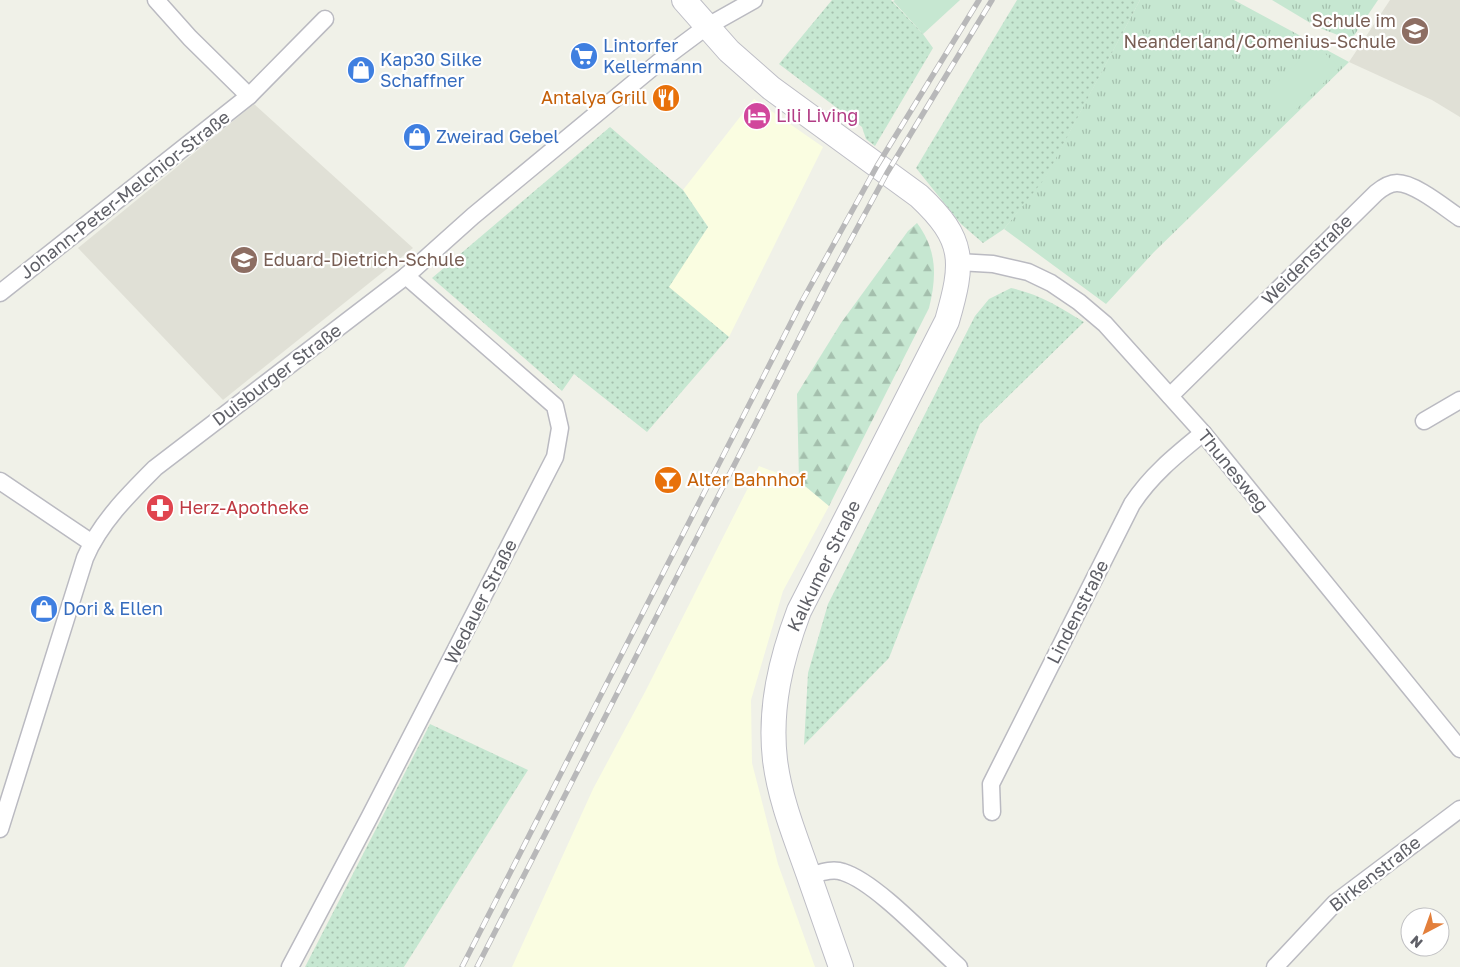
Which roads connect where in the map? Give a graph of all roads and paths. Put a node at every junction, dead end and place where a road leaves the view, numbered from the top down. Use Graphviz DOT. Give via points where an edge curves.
graph roads {
  1 [pos="156,0"];
  2 [pos="684,0"];
  3 [pos="754,0"];
  4 [pos="325,19"];
  5 [pos="706,27"];
  6 [pos="249,96"];
  7 [pos="1460,218"];
  8 [pos="958,262"];
  9 [pos="406,276"];
  10 [pos="0,293"];
  11 [pos="1170,396"];
  12 [pos="1460,400"];
  13 [pos="1424,421"];
  14 [pos="1203,433"];
  15 [pos="0,481"];
  16 [pos="92,543"];
  17 [pos="1460,749"];
  18 [pos="1460,809"];
  19 [pos="992,812"];
  20 [pos="0,828"];
  21 [pos="809,876"];
  22 [pos="290,967"];
  23 [pos="841,967"];
  24 [pos="959,967"];
  25 [pos="1275,967"];
  1 -- 6 [label="street"];
  2 -- 5 [label="main road"];
  3 -- 5 [label="street, Duisburger Straße"];
  4 -- 6 [label="street, Johann-Peter-Melchior-Straße"];
  5 -- 8 [label="main road, Kalkumer Straße" via="771,88 919,196 940,216 953,236"];
  5 -- 9 [label="street, Duisburger Straße" via="561,142"];
  6 -- 10 [label="street, Johann-Peter-Melchior-Straße"];
  7 -- 11 [label="street, Weidenstraße" via="1413,187 1398,183 1387,185"];
  8 -- 11 [label="street, Thunesweg" via="993,264 1028,272 1051,283 1105,324"];
  8 -- 21 [label="main road, Kalkumer Straße" via="957,286 947,321 799,611 784,656 775,712 775,760 786,810"];
  9 -- 16 [label="street, Duisburger Straße" via="155,468 122,502"];
  9 -- 22 [label="street, Wedauer Straße" via="555,406 560,428 555,457"];
  11 -- 14 [label="street, Thunesweg"];
  12 -- 13 [label="street"];
  14 -- 17 [label="street, Thunesweg"];
  14 -- 19 [label="street, Lindenstraße" via="1158,471 1132,504 991,784"];
  15 -- 16 [label="street"];
  16 -- 20 [label="street, Duisburger Straße"];
  18 -- 25 [label="street, Birkenstraße" via="1335,902"];
  21 -- 23 [label="main road, Kalkumer Straße"];
  21 -- 24 [label="street" via="830,870 842,871 864,881"];
}
